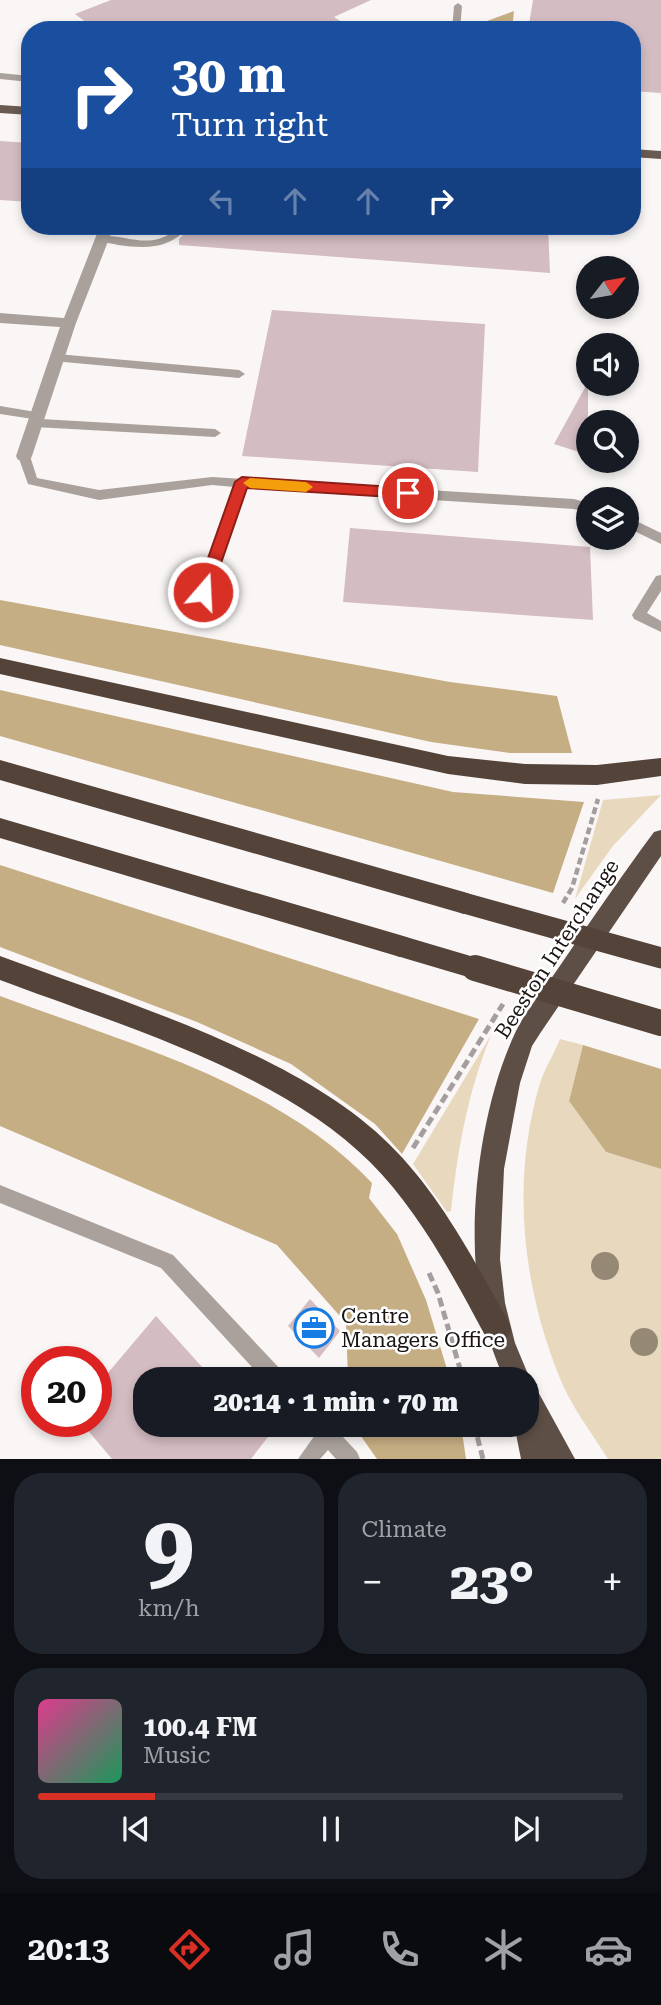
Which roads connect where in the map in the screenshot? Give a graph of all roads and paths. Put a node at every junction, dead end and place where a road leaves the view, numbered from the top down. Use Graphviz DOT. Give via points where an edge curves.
graph roads {
  1 [pos="458,6"];
  2 [pos="457,21"];
  3 [pos="0,76"];
  4 [pos="21,78"];
  5 [pos="0,109"];
  6 [pos="21,110"];
  7 [pos="641,154"];
  8 [pos="661,155"];
  9 [pos="104,235"];
  10 [pos="121,235"];
  11 [pos="176,235"];
  12 [pos="0,318"];
  13 [pos="69,323"];
  14 [pos="57,358"];
  15 [pos="239,374"];
  16 [pos="0,411"];
  17 [pos="36,419"];
  18 [pos="215,433"];
  19 [pos="24,456"];
  20 [pos="242,482"];
  21 [pos="576,505"];
  22 [pos="639,528"];
  23 [pos="661,539"];
  24 [pos="661,580"];
  25 [pos="203,592"];
  26 [pos="661,627"];
  27 [pos="0,666"];
  28 [pos="661,767"];
  29 [pos="0,770"];
  30 [pos="0,828"];
  31 [pos="661,839"];
  32 [pos="661,958"];
  33 [pos="0,968"];
  34 [pos="661,1023"];
  35 [pos="0,1194"];
  36 [pos="423,1260"];
  37 [pos="497,1329"];
  38 [pos="265,1367"];
  39 [pos="460,1367"];
  40 [pos="511,1367"];
  41 [pos="539,1419"];
  42 [pos="319,1437"];
  43 [pos="330,1437"];
  44 [pos="477,1437"];
  45 [pos="530,1437"];
  46 [pos="307,1459"];
  47 [pos="350,1459"];
  48 [pos="483,1459"];
  49 [pos="535,1459"];
  50 [pos="561,1459"];
  1 -- 2 [label="lane"];
  3 -- 4 [label="lane"];
  5 -- 6 [label="main road"];
  7 -- 8 [label="main road"];
  9 -- 13 [label="street"];
  10 -- 11 [label="lane" via="163,243"];
  12 -- 13 [label="street"];
  13 -- 14 [label="street"];
  14 -- 15 [label="lane"];
  14 -- 17 [label="street"];
  16 -- 17 [label="lane"];
  17 -- 18 [label="lane"];
  17 -- 19 [label="street"];
  19 -- 20 [label="lane" via="32,481 99,495 212,481"];
  20 -- 21 [label="lane"];
  20 -- 25 [label="lane"];
  22 -- 23 [label="lane"];
  24 -- 26 [label="lane" via="639,615"];
  27 -- 28 [label="highway" via="448,765 525,774 597,775"];
  29 -- 32 [label="highway, bridge"];
  30 -- 34 [label="highway, bridge"];
  31 -- 37 [label="highway, Beeston Interchange" via="521,1044 488,1178 489,1273"];
  33 -- 37 [label="highway" via="218,1053 295,1093 360,1136 408,1187 461,1263"];
  35 -- 38 [label="lane" via="167,1261"];
  36 -- 39 [label="path" via="438,1293"];
  37 -- 40 [label="highway, Beeston Interchange"];
  41 -- 50 [label="highway"];
  42 -- 46 [label="lane"];
  43 -- 47 [label="lane"];
  44 -- 48 [label="path"];
  45 -- 49 [label="highway"];
}
